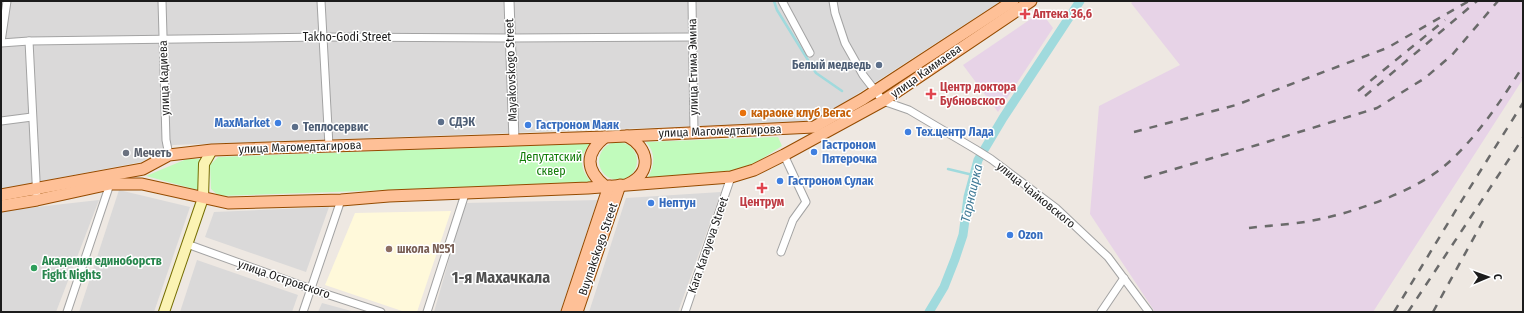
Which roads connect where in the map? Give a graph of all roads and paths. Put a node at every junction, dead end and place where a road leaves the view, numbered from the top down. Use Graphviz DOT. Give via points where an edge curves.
graph roads {
  1 [pos="6,1"];
  2 [pos="162,1"];
  3 [pos="321,1"];
  4 [pos="508,1"];
  5 [pos="692,1"];
  6 [pos="782,1"];
  7 [pos="833,1"];
  8 [pos="1013,1"];
  9 [pos="1031,1"];
  10 [pos="322,37"];
  11 [pos="692,37"];
  12 [pos="510,38"];
  13 [pos="162,40"];
  14 [pos="29,41"];
  15 [pos="1,42"];
  16 [pos="810,53"];
  17 [pos="876,91"];
  18 [pos="883,101"];
  19 [pos="32,117"];
  20 [pos="1,121"];
  21 [pos="694,132"];
  22 [pos="816,132"];
  23 [pos="627,136"];
  24 [pos="605,137"];
  25 [pos="514,140"];
  26 [pos="329,146"];
  27 [pos="212,150"];
  28 [pos="169,155"];
  29 [pos="784,155"];
  30 [pos="731,177"];
  31 [pos="110,184"];
  32 [pos="615,186"];
  33 [pos="466,194"];
  34 [pos="1,195"];
  35 [pos="36,195"];
  36 [pos="205,199"];
  37 [pos="341,200"];
  38 [pos="1,206"];
  39 [pos="189,245"];
  40 [pos="782,252"];
  41 [pos="1124,278"];
  42 [pos="311,289"];
  43 [pos="67,312"];
  44 [pos="164,312"];
  45 [pos="169,312"];
  46 [pos="304,312"];
  47 [pos="381,312"];
  48 [pos="427,312"];
  49 [pos="567,312"];
  50 [pos="577,312"];
  51 [pos="685,312"];
  52 [pos="1101,312"];
  53 [pos="1149,312"];
  1 -- 15 [label="street"];
  2 -- 13 [label="street, улица Кадиева"];
  3 -- 10 [label="street"];
  4 -- 12 [label="street, Mayakovskogo Street"];
  5 -- 11 [label="street, улица Етима Эмина"];
  6 -- 16 [label="street"];
  7 -- 17 [label="street" via="845,43 863,75"];
  8 -- 17 [label="main road, улица Каммаева"];
  9 -- 18 [label="main road, улица Каммаева"];
  10 -- 12 [label="street, Takho-Godi Street"];
  10 -- 13 [label="street, Takho-Godi Street"];
  10 -- 26 [label="street"];
  11 -- 12 [label="street, Takho-Godi Street"];
  11 -- 21 [label="street, улица Етима Эмина"];
  12 -- 25 [label="street, Mayakovskogo Street"];
  13 -- 14 [label="street, Takho-Godi Street"];
  13 -- 28 [label="street, улица Кадиева" via="166,140"];
  14 -- 15 [label="street, Takho-Godi Street"];
  14 -- 19 [label="street"];
  17 -- 18 [label="street"];
  17 -- 22 [label="main road, улица Каммаева"];
  18 -- 22 [label="main road, улица Каммаева"];
  18 -- 41 [label="street, улица Чайковского" via="909,110 991,159 1056,208 1108,257"];
  19 -- 20 [label="street"];
  19 -- 35 [label="street"];
  21 -- 22 [label="main road, улица Магомедтагирова"];
  21 -- 23 [label="main road, улица Магомедтагирова"];
  22 -- 29 [label="main road, улица Магомедтагирова"];
  23 -- 24 [label="main road"];
  23 -- 32 [label="main road" via="636,141 643,150 643,172 636,180"];
  24 -- 25 [label="main road, улица Магомедтагирова"];
  24 -- 32 [label="main road" via="596,144 591,155 591,168 596,178"];
  25 -- 26 [label="main road, улица Магомедтагирова"];
  26 -- 27 [label="main road, улица Магомедтагирова"];
  27 -- 28 [label="main road, улица Магомедтагирова"];
  27 -- 36 [label="main road" via="204,164"];
  28 -- 35 [label="main road, улица Магомедтагирова" via="143,169"];
  29 -- 30 [label="main road, улица Магомедтагирова" via="754,170"];
  29 -- 40 [label="street" via="806,202 793,220"];
  30 -- 32 [label="main road, улица Магомедтагирова"];
  30 -- 51 [label="street, Kara Karayeva Street"];
  31 -- 35 [label="main road, улица Магомедтагирова"];
  31 -- 36 [label="main road, улица Магомедтагирова" via="142,184"];
  31 -- 43 [label="street"];
  32 -- 33 [label="main road, улица Магомедтагирова"];
  32 -- 49 [label="main road, Buynakskogo Street"];
  32 -- 50 [label="main road, Buynakskogo Street"];
  33 -- 37 [label="main road, улица Магомедтагирова"];
  33 -- 48 [label="street"];
  34 -- 35 [label="main road, улица Магомедтагирова"];
  35 -- 38 [label="main road, улица Магомедтагирова"];
  36 -- 37 [label="main road, улица Магомедтагирова" via="228,203"];
  36 -- 39 [label="main road"];
  37 -- 42 [label="street"];
  39 -- 42 [label="street, улица Островского"];
  39 -- 44 [label="main road"];
  39 -- 45 [label="main road"];
  41 -- 52 [label="street"];
  41 -- 53 [label="street, улица Чайковского"];
  42 -- 46 [label="street"];
  42 -- 47 [label="street, улица Островского"];
}
